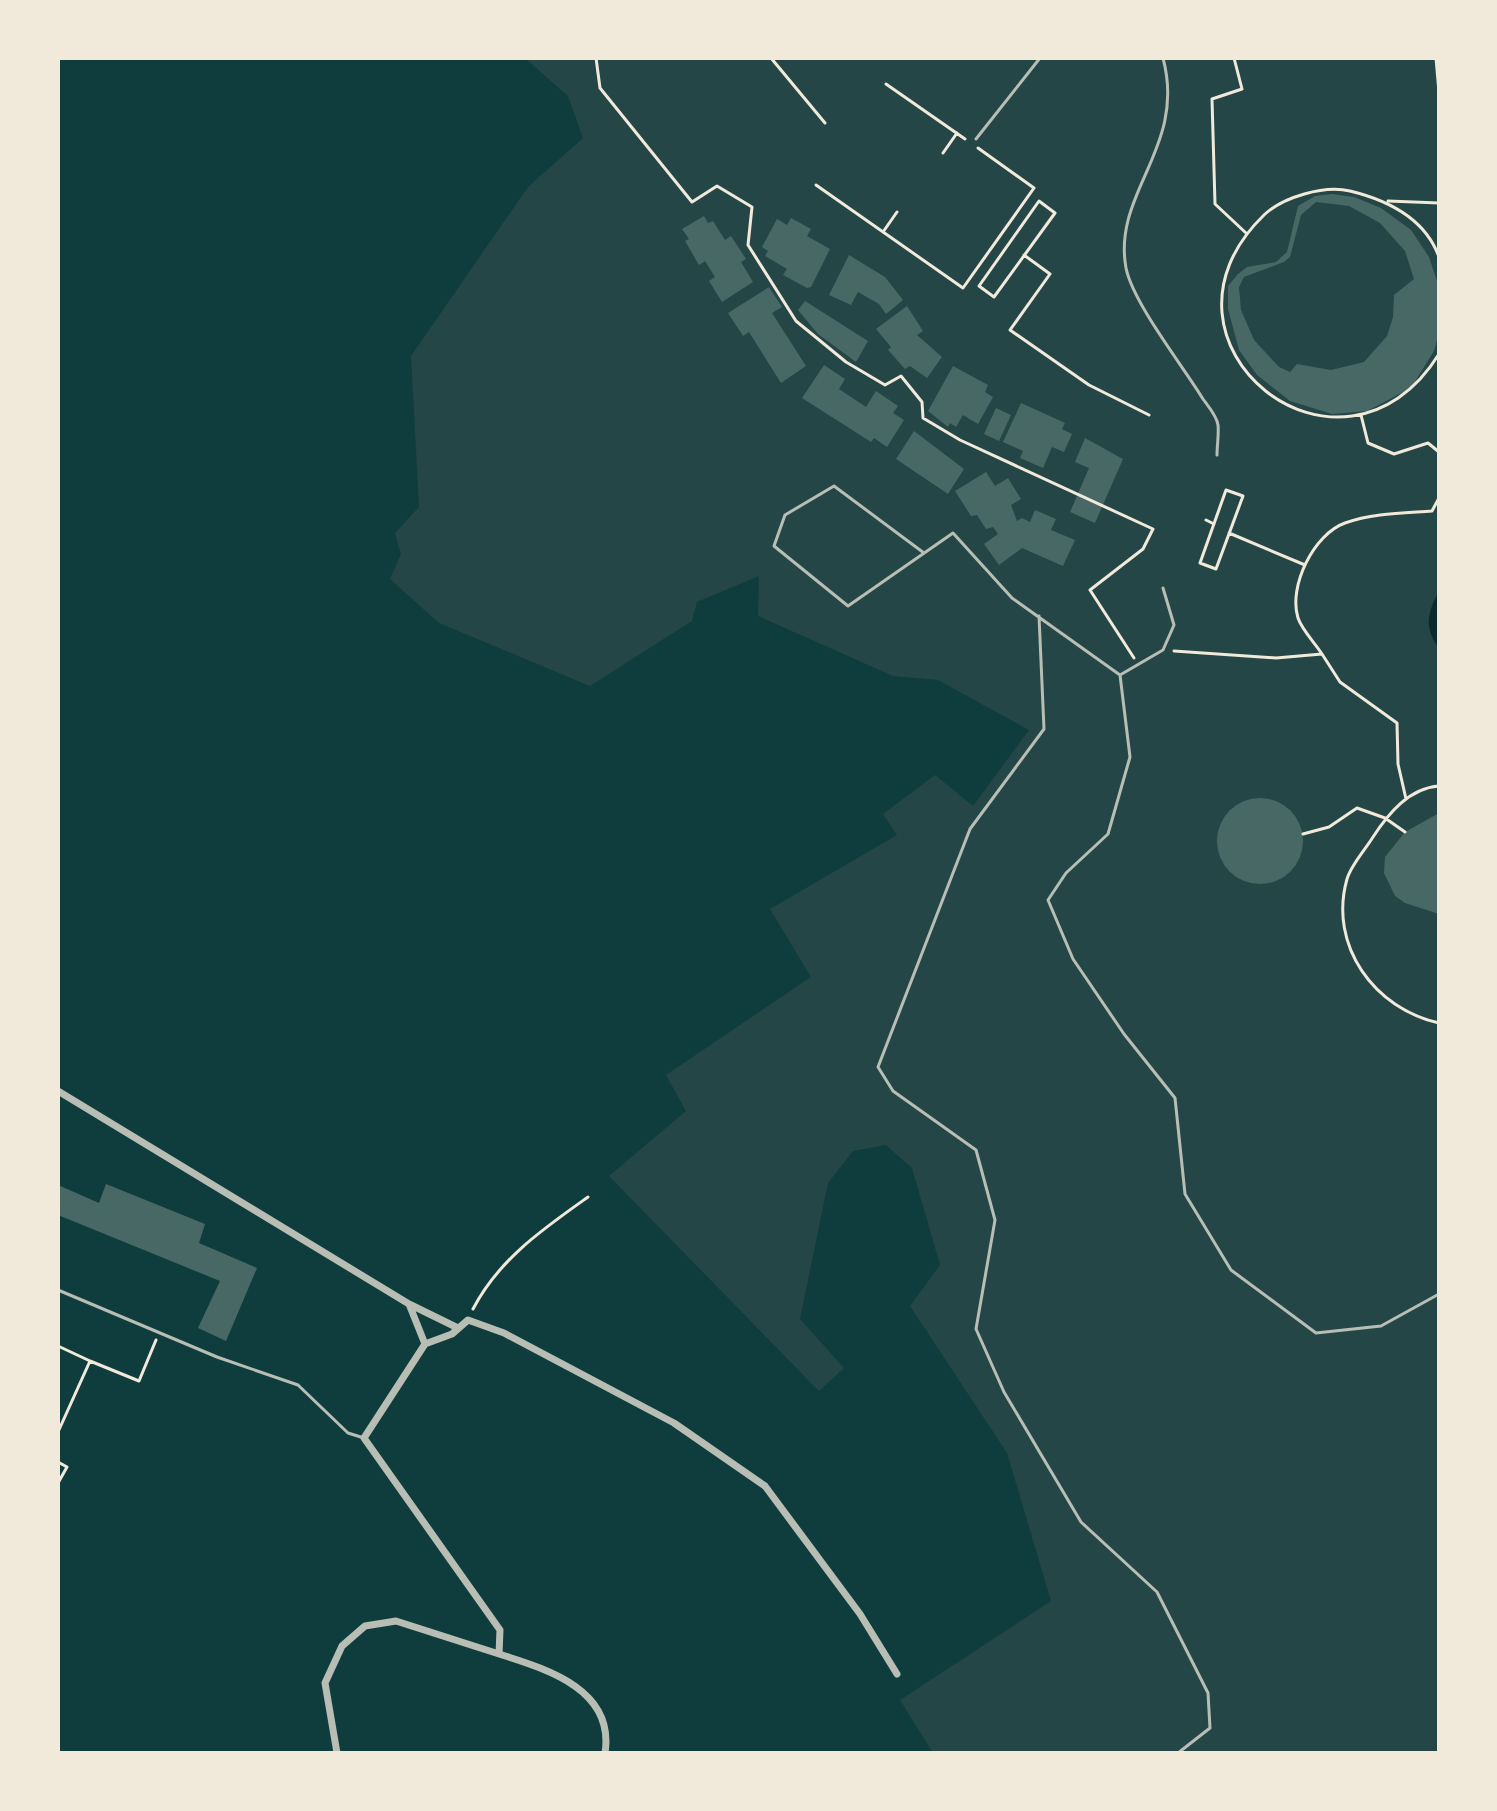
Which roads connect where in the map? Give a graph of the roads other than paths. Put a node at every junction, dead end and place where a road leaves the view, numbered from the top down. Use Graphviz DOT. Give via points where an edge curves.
graph roads {
  1 [pos="1040,58"];
  2 [pos="1163,58"];
  3 [pos="976,139"];
  4 [pos="1217,455"];
  5 [pos="924,553"];
  6 [pos="1163,588"];
  7 [pos="1039,616"];
  8 [pos="1120,675"];
  9 [pos="58,1091"];
  10 [pos="58,1290"];
  11 [pos="1439,1294"];
  12 [pos="409,1304"];
  13 [pos="458,1328"];
  14 [pos="425,1344"];
  15 [pos="364,1438"];
  16 [pos="499,1654"];
  17 [pos="897,1674"];
  18 [pos="337,1753"];
  19 [pos="605,1753"];
  20 [pos="1178,1753"];
  1 -- 3 [label="lane"];
  2 -- 4 [label="lane" via="1169,88 1165,129 1127,222 1126,271 1218,423"];
  5 -- 5 [label="lane" via="848,606 774,546 785,515 834,486"];
  5 -- 7 [label="lane" via="953,533 1012,598"];
  6 -- 8 [label="lane" via="1174,625 1163,650"];
  7 -- 8 [label="lane"];
  7 -- 20 [label="lane" via="1044,729 970,829 878,1067 893,1091 976,1150 995,1220 976,1329 1004,1392 1081,1522 1157,1592 1208,1693 1210,1728"];
  8 -- 11 [label="lane" via="1130,757 1108,834 1066,873 1048,900 1073,959 1175,1098 1185,1194 1231,1270 1316,1333 1381,1326"];
  9 -- 12 [label="street"];
  10 -- 15 [label="lane" via="298,1385 348,1433"];
  12 -- 13 [label="street"];
  12 -- 14 [label="street"];
  13 -- 14 [label="street"];
  13 -- 17 [label="street" via="468,1320 504,1333 674,1423 765,1486 860,1614"];
  14 -- 15 [label="street"];
  15 -- 16 [label="street" via="500,1630"];
  16 -- 18 [label="street" via="396,1621 365,1626 342,1646 325,1683"];
  16 -- 19 [label="street" via="577,1685 604,1724"];
}
